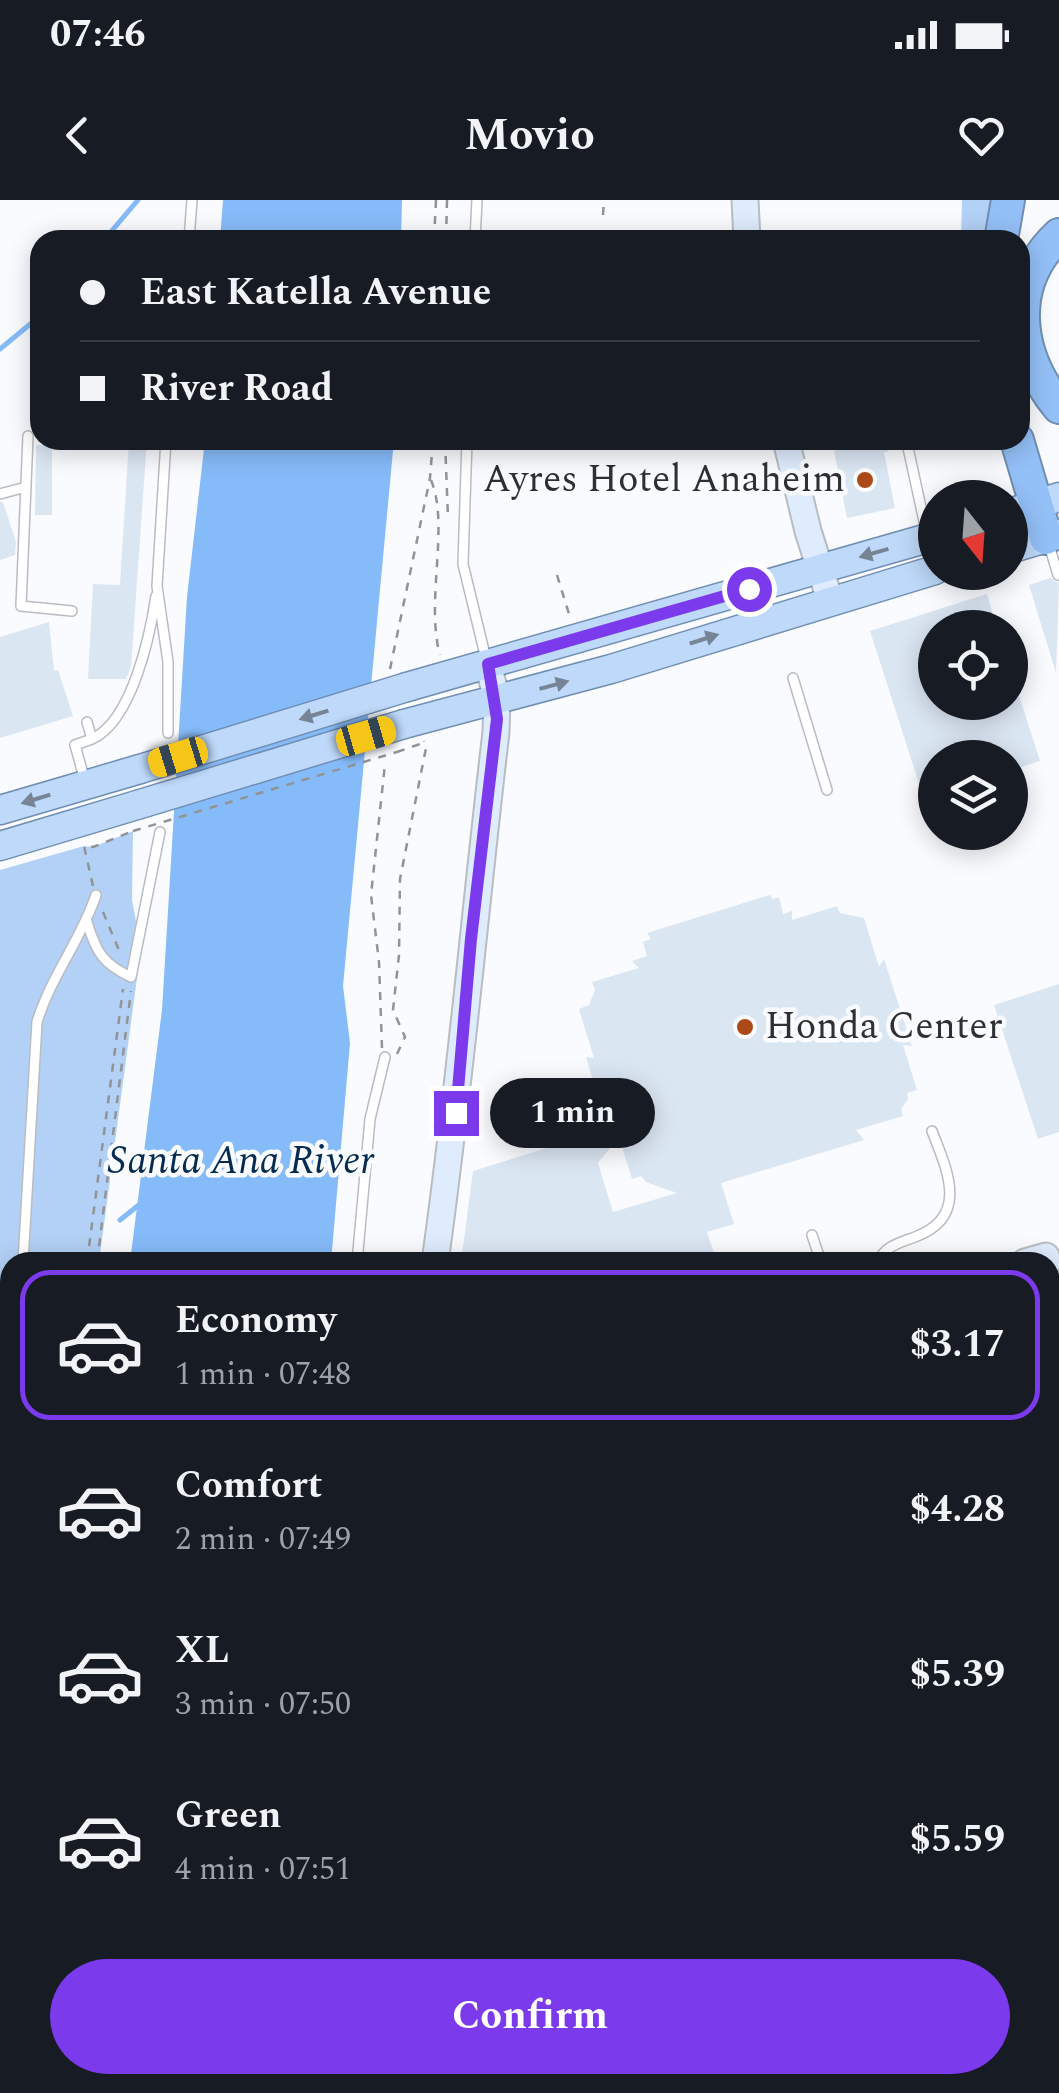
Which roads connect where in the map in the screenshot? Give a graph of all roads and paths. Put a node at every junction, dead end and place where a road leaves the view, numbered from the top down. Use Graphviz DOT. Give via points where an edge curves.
graph roads {
  1 [pos="192,200"];
  2 [pos="436,200"];
  3 [pos="447,200"];
  4 [pos="477,200"];
  5 [pos="604,200"];
  6 [pos="746,200"];
  7 [pos="1008,200"];
  8 [pos="603,215"];
  9 [pos="190,230"];
  10 [pos="434,230"];
  11 [pos="446,230"];
  12 [pos="476,230"];
  13 [pos="746,230"];
  14 [pos="1003,230"];
  15 [pos="1059,236"];
  16 [pos="1030,273"];
  17 [pos="1030,359"];
  18 [pos="1059,407"];
  19 [pos="28,436"];
  20 [pos="165,450"];
  21 [pos="432,450"];
  22 [pos="445,450"];
  23 [pos="467,450"];
  24 [pos="789,450"];
  25 [pos="910,450"];
  26 [pos="1019,450"];
  27 [pos="430,478"];
  28 [pos="918,482"];
  29 [pos="26,487"];
  30 [pos="0,494"];
  31 [pos="1035,505"];
  32 [pos="448,518"];
  33 [pos="1053,536"];
  34 [pos="918,541"];
  35 [pos="1028,544"];
  36 [pos="820,569"];
  37 [pos="557,575"];
  38 [pos="918,575"];
  39 [pos="1058,575"];
  40 [pos="157,586"];
  41 [pos="830,600"];
  42 [pos="72,611"];
  43 [pos="569,614"];
  44 [pos="488,664"];
  45 [pos="446,676"];
  46 [pos="399,678"];
  47 [pos="793,678"];
  48 [pos="497,700"];
  49 [pos="87,722"];
  50 [pos="168,733"];
  51 [pos="401,738"];
  52 [pos="92,739"];
  53 [pos="385,764"];
  54 [pos="86,783"];
  55 [pos="827,790"];
  56 [pos="0,810"];
  57 [pos="135,818"];
  58 [pos="160,832"];
  59 [pos="0,846"];
  60 [pos="96,895"];
  61 [pos="87,922"];
  62 [pos="131,977"];
  63 [pos="384,1056"];
  64 [pos="932,1130"];
  65 [pos="812,1235"];
  66 [pos="24,1252"];
  67 [pos="88,1252"];
  68 [pos="97,1252"];
  69 [pos="358,1252"];
  70 [pos="437,1252"];
  71 [pos="818,1252"];
  72 [pos="886,1252"];
  1 -- 9 [label="lane"];
  2 -- 10 [label="path"];
  3 -- 11 [label="path"];
  4 -- 12 [label="lane"];
  5 -- 8 [label="path"];
  6 -- 13 [label="main road"];
  7 -- 14 [label="highway"];
  15 -- 16 [label="highway"];
  17 -- 18 [label="highway"];
  19 -- 29 [label="lane"];
  20 -- 40 [label="lane"];
  21 -- 27 [label="path"];
  22 -- 32 [label="path"];
  23 -- 44 [label="lane" via="463,564"];
  24 -- 36 [label="main road"];
  25 -- 28 [label="lane"];
  26 -- 31 [label="highway"];
  27 -- 45 [label="path" via="436,516 432,627"];
  27 -- 46 [label="path"];
  29 -- 30 [label="lane"];
  29 -- 42 [label="lane" via="21,606"];
  31 -- 33 [label="highway"];
  33 -- 35 [label="main road"];
  33 -- 39 [label="lane"];
  34 -- 36 [label="main road, one-way"];
  36 -- 41 [label="main road"];
  36 -- 44 [label="main road"];
  37 -- 43 [label="path"];
  38 -- 41 [label="main road"];
  40 -- 50 [label="lane" via="168,662"];
  40 -- 52 [label="lane" via="139,674 103,734"];
  48 -- 41 [label="main road, one-way"];
  44 -- 45 [label="main road"];
  44 -- 48 [label="main road"];
  45 -- 46 [label="main road"];
  46 -- 54 [label="main road, one-way, bridge"];
  47 -- 55 [label="lane"];
  48 -- 51 [label="main road"];
  48 -- 70 [label="main road"];
  49 -- 52 [label="lane"];
  51 -- 57 [label="main road, bridge"];
  51 -- 57 [label="path, bridge"];
  51 -- 63 [label="path" via="426,748 400,880 394,1010 404,1046"];
  52 -- 54 [label="lane" via="75,744"];
  53 -- 63 [label="path" via="371,895"];
  54 -- 56 [label="main road, one-way"];
  57 -- 59 [label="main road"];
  57 -- 60 [label="path" via="93,847 84,846"];
  58 -- 62 [label="lane"];
  60 -- 61 [label="lane"];
  60 -- 62 [label="path"];
  61 -- 62 [label="lane" via="96,952"];
  61 -- 66 [label="lane" via="58,967 37,1022"];
  62 -- 67 [label="path" via="124,981"];
  62 -- 68 [label="path"];
  63 -- 69 [label="lane" via="370,1119"];
  64 -- 72 [label="lane" via="953,1186 949,1206 924,1234"];
  65 -- 71 [label="lane"];
}
